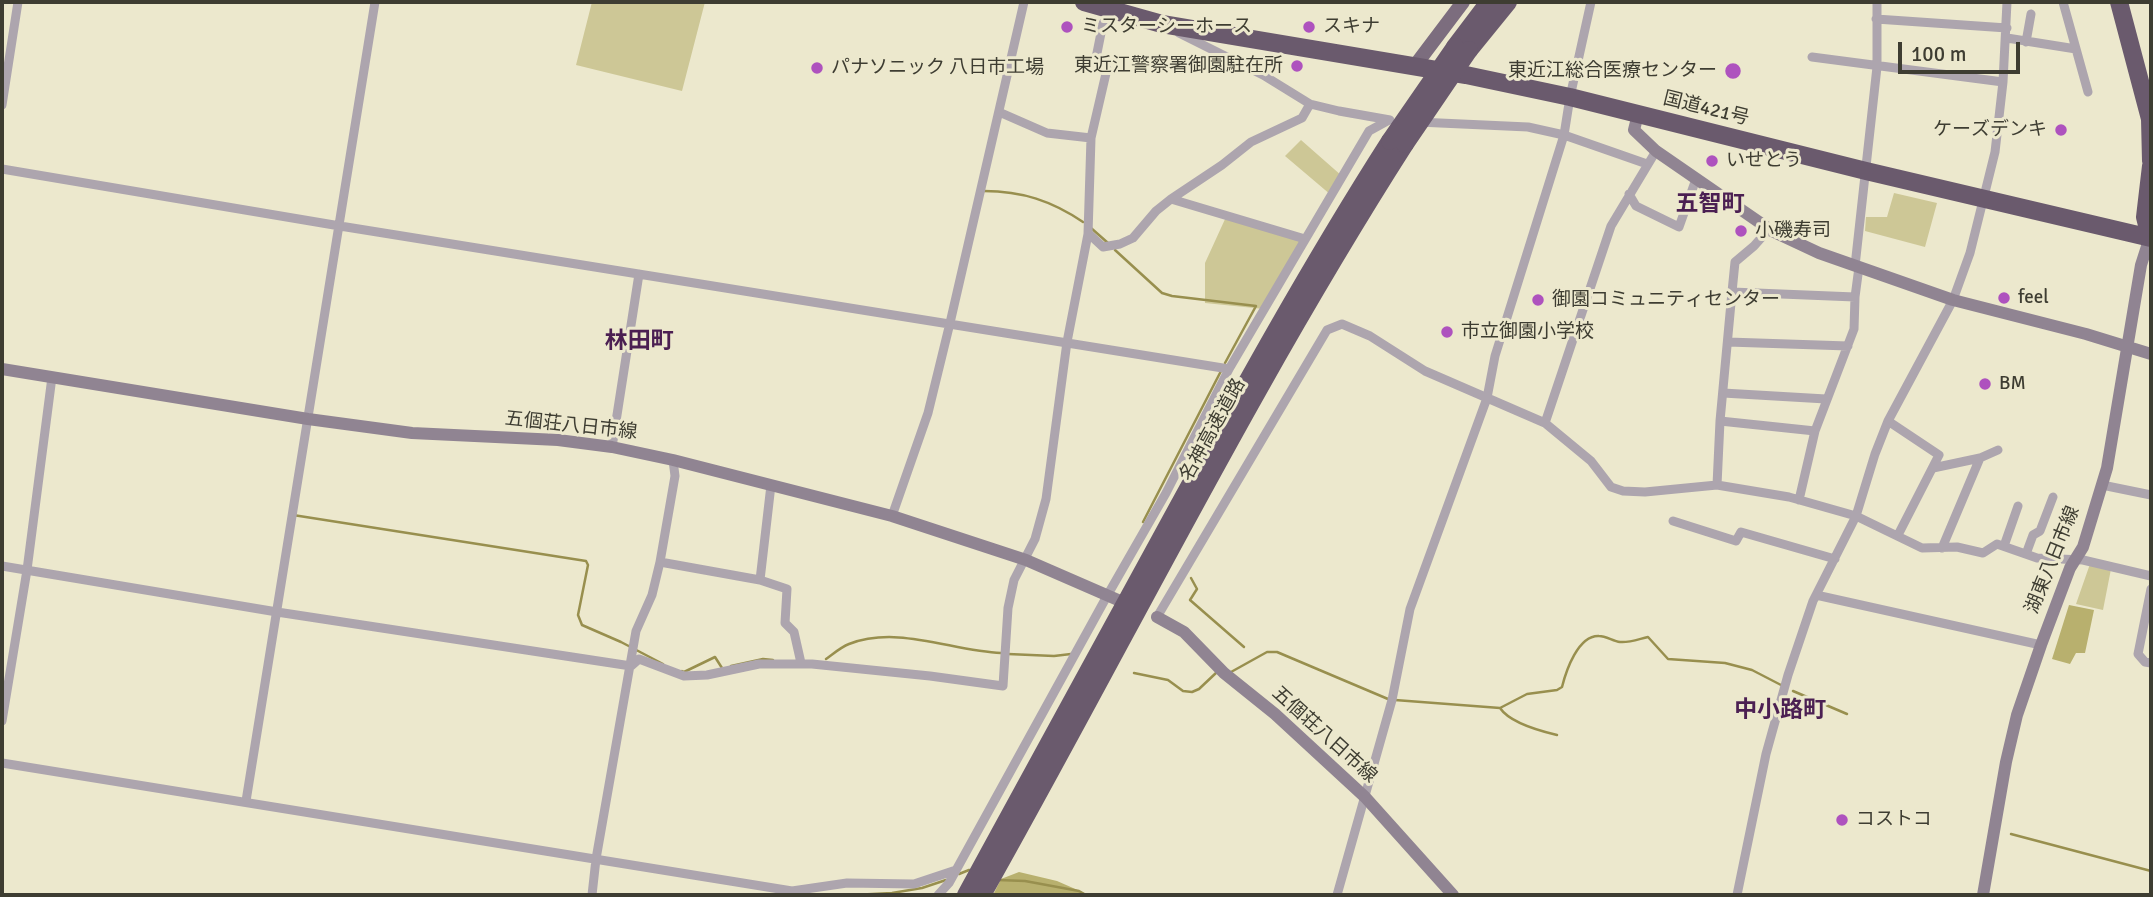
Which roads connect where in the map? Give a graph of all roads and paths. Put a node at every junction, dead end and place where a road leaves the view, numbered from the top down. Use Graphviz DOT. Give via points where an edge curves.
graph roads {
  1 [pos="18,2"];
  2 [pos="375,2"];
  3 [pos="1024,2"];
  4 [pos="1084,2"];
  5 [pos="1463,2"];
  6 [pos="1489,2"];
  7 [pos="1508,2"];
  8 [pos="1591,2"];
  9 [pos="1877,2"];
  10 [pos="2007,2"];
  11 [pos="2063,2"];
  12 [pos="2119,2"];
  13 [pos="1118,6"];
  14 [pos="2031,14"];
  15 [pos="1876,19"];
  16 [pos="1162,24"];
  17 [pos="2007,33"];
  18 [pos="2026,42"];
  19 [pos="1462,49"];
  20 [pos="2076,49"];
  21 [pos="1812,57"];
  22 [pos="1414,66"];
  23 [pos="1877,66"];
  24 [pos="2003,82"];
  25 [pos="2088,92"];
  26 [pos="1570,97"];
  27 [pos="1310,104"];
  28 [pos="2,105"];
  29 [pos="999,111"];
  30 [pos="1638,114"];
  31 [pos="1389,120"];
  32 [pos="1564,135"];
  33 [pos="1091,138"];
  34 [pos="1656,152"];
  35 [pos="1647,164"];
  36 [pos="2151,164"];
  37 [pos="2,169"];
  38 [pos="1866,171"];
  39 [pos="1696,179"];
  40 [pos="1629,194"];
  41 [pos="1171,199"];
  42 [pos="1983,199"];
  43 [pos="340,226"];
  44 [pos="1769,229"];
  45 [pos="1088,233"];
  46 [pos="2151,237"];
  47 [pos="1305,239"];
  48 [pos="1857,267"];
  49 [pos="639,274"];
  50 [pos="1732,292"];
  51 [pos="1855,298"];
  52 [pos="1953,300"];
  53 [pos="950,323"];
  54 [pos="1067,342"];
  55 [pos="1728,342"];
  56 [pos="1848,346"];
  57 [pos="2127,347"];
  58 [pos="2151,354"];
  59 [pos="2,369"];
  60 [pos="1229,369"];
  61 [pos="52,377"];
  62 [pos="1723,393"];
  63 [pos="1487,398"];
  64 [pos="1826,399"];
  65 [pos="308,419"];
  66 [pos="1720,421"];
  67 [pos="1888,421"];
  68 [pos="1545,423"];
  69 [pos="1815,431"];
  70 [pos="612,447"];
  71 [pos="1998,450"];
  72 [pos="1980,458"];
  73 [pos="673,460"];
  74 [pos="1933,468"];
  75 [pos="771,485"];
  76 [pos="1717,485"];
  77 [pos="2102,485"];
  78 [pos="2151,495"];
  79 [pos="2053,497"];
  80 [pos="1799,500"];
  81 [pos="2018,506"];
  82 [pos="892,516"];
  83 [pos="1856,516"];
  84 [pos="1673,522"];
  85 [pos="1898,535"];
  86 [pos="2004,546"];
  87 [pos="1942,548"];
  88 [pos="2026,554"];
  89 [pos="1836,559"];
  90 [pos="2074,559"];
  91 [pos="1026,560"];
  92 [pos="660,562"];
  93 [pos="2,566"];
  94 [pos="27,570"];
  95 [pos="2151,576"];
  96 [pos="760,580"];
  97 [pos="2151,589"];
  98 [pos="1816,595"];
  99 [pos="1113,598"];
  100 [pos="276,612"];
  101 [pos="1157,617"];
  102 [pos="2041,645"];
  103 [pos="801,663"];
  104 [pos="2151,663"];
  105 [pos="631,666"];
  106 [pos="2,721"];
  107 [pos="2,762"];
  108 [pos="1365,797"];
  109 [pos="246,801"];
  110 [pos="1010,829"];
  111 [pos="596,859"];
  112 [pos="956,872"];
  113 [pos="592,895"];
  114 [pos="938,895"];
  115 [pos="966,895"];
  116 [pos="982,895"];
  117 [pos="1337,895"];
  118 [pos="1453,895"];
  119 [pos="1737,895"];
  120 [pos="1983,895"];
  1 -- 28 [label="street"];
  2 -- 43 [label="street"];
  3 -- 29 [label="street"];
  4 -- 13 [label="highway, 国道421号"];
  5 -- 22 [label="main road"];
  6 -- 19 [label="highway, 名神高速道路"];
  7 -- 19 [label="highway, 名神高速道路"];
  8 -- 26 [label="street"];
  9 -- 15 [label="street"];
  10 -- 17 [label="street"];
  11 -- 20 [label="street"];
  12 -- 36 [label="highway" via="2150,119"];
  13 -- 16 [label="highway, 国道421号"];
  13 -- 33 [label="street" via="1103,23 1095,63 1107,69"];
  14 -- 18 [label="street"];
  15 -- 17 [label="street"];
  15 -- 23 [label="street"];
  16 -- 22 [label="highway, 国道421号"];
  16 -- 27 [label="street"];
  17 -- 18 [label="street"];
  17 -- 24 [label="street"];
  18 -- 20 [label="street"];
  19 -- 110 [label="highway, 名神高速道路, bridge" via="1398,143"];
  20 -- 25 [label="street"];
  21 -- 23 [label="street"];
  22 -- 26 [label="highway, 国道421号"];
  23 -- 24 [label="street"];
  23 -- 38 [label="street"];
  24 -- 42 [label="street" via="1996,152"];
  26 -- 30 [label="highway, 国道421号"];
  26 -- 32 [label="street"];
  27 -- 31 [label="street"];
  27 -- 41 [label="street" via="1302,118 1251,142"];
  29 -- 33 [label="street" via="1047,133"];
  29 -- 53 [label="street"];
  30 -- 34 [label="main road" via="1634,130"];
  30 -- 38 [label="highway, 国道421号"];
  31 -- 32 [label="street" via="1528,127"];
  31 -- 47 [label="street" via="1369,131"];
  32 -- 35 [label="street"];
  32 -- 63 [label="street" via="1495,356"];
  33 -- 45 [label="street"];
  34 -- 35 [label="street"];
  34 -- 39 [label="main road"];
  35 -- 40 [label="street"];
  36 -- 46 [label="highway" via="2145,217"];
  37 -- 43 [label="street"];
  38 -- 42 [label="highway, 国道421号"];
  38 -- 48 [label="street"];
  39 -- 40 [label="street" via="1679,227 1636,206"];
  39 -- 44 [label="main road"];
  40 -- 68 [label="street" via="1611,226"];
  41 -- 45 [label="street" via="1133,238 1120,244 1102,247"];
  41 -- 47 [label="street"];
  42 -- 46 [label="highway, 国道421号"];
  42 -- 52 [label="street"];
  43 -- 49 [label="street"];
  43 -- 65 [label="street"];
  44 -- 48 [label="main road"];
  44 -- 50 [label="street" via="1735,262"];
  45 -- 54 [label="street"];
  46 -- 57 [label="main road, 湖東八日市線" via="2141,265"];
  47 -- 60 [label="street"];
  48 -- 51 [label="street"];
  48 -- 52 [label="main road"];
  49 -- 53 [label="street"];
  49 -- 70 [label="street"];
  50 -- 51 [label="street"];
  50 -- 55 [label="street"];
  51 -- 56 [label="street"];
  52 -- 57 [label="main road"];
  52 -- 67 [label="street"];
  53 -- 54 [label="street"];
  53 -- 82 [label="street" via="928,413"];
  54 -- 60 [label="street"];
  54 -- 91 [label="street" via="1046,499"];
  55 -- 56 [label="street"];
  55 -- 62 [label="street"];
  56 -- 64 [label="street"];
  57 -- 58 [label="main road"];
  57 -- 77 [label="main road, 湖東八日市線"];
  59 -- 61 [label="main road, 五個荘八日市線"];
  60 -- 99 [label="street"];
  61 -- 65 [label="main road, 五個荘八日市線"];
  61 -- 94 [label="street"];
  62 -- 64 [label="street"];
  62 -- 66 [label="street"];
  63 -- 68 [label="street"];
  63 -- 101 [label="street" via="1426,371 1342,324 1327,330"];
  63 -- 108 [label="street" via="1410,610 1392,700"];
  64 -- 69 [label="street"];
  65 -- 70 [label="main road, 五個荘八日市線" via="412,433"];
  65 -- 100 [label="street"];
  66 -- 69 [label="street"];
  66 -- 76 [label="street"];
  67 -- 74 [label="street" via="1939,455"];
  67 -- 83 [label="street"];
  68 -- 76 [label="street" via="1591,461 1611,487 1645,492"];
  69 -- 80 [label="street"];
  70 -- 73 [label="main road, 五個荘八日市線"];
  71 -- 72 [label="street"];
  72 -- 74 [label="street"];
  72 -- 87 [label="street"];
  73 -- 75 [label="main road, 五個荘八日市線"];
  73 -- 92 [label="street" via="675,476"];
  74 -- 85 [label="street"];
  75 -- 82 [label="main road, 五個荘八日市線"];
  75 -- 96 [label="street"];
  76 -- 80 [label="street"];
  77 -- 78 [label="street"];
  77 -- 90 [label="main road, 湖東八日市線" via="2083,547"];
  79 -- 88 [label="street"];
  80 -- 83 [label="street"];
  81 -- 86 [label="street"];
  82 -- 91 [label="main road, 五個荘八日市線"];
  83 -- 85 [label="street"];
  83 -- 89 [label="street"];
  84 -- 89 [label="street" via="1736,541 1741,532"];
  85 -- 87 [label="street" via="1922,548"];
  86 -- 87 [label="street" via="1997,544 1983,553"];
  86 -- 88 [label="street"];
  88 -- 90 [label="street"];
  89 -- 98 [label="street"];
  90 -- 95 [label="street"];
  90 -- 102 [label="main road, 湖東八日市線"];
  91 -- 99 [label="main road, 五個荘八日市線"];
  91 -- 103 [label="street" via="1014,580 1008,608 1003,686"];
  92 -- 96 [label="street"];
  92 -- 105 [label="street" via="652,596 636,631"];
  93 -- 94 [label="street"];
  94 -- 100 [label="street"];
  94 -- 106 [label="street"];
  96 -- 103 [label="street" via="787,589 785,623 794,632"];
  97 -- 104 [label="street" via="2138,654"];
  98 -- 102 [label="street"];
  98 -- 119 [label="street" via="1766,754"];
  99 -- 112 [label="street"];
  100 -- 105 [label="street"];
  100 -- 109 [label="street"];
  101 -- 108 [label="main road, 五個荘八日市線" via="1184,632"];
  102 -- 120 [label="main road, 湖東八日市線" via="2006,762"];
  103 -- 105 [label="street" via="759,664 695,676 639,659"];
  105 -- 111 [label="street"];
  107 -- 109 [label="street"];
  108 -- 117 [label="street"];
  108 -- 118 [label="main road, 五個荘八日市線"];
  109 -- 111 [label="street"];
  110 -- 115 [label="highway, 名神高速道路"];
  110 -- 116 [label="highway, 名神高速道路"];
  111 -- 112 [label="street" via="792,891 847,883 914,884"];
  111 -- 113 [label="street"];
  112 -- 114 [label="street"];
}
